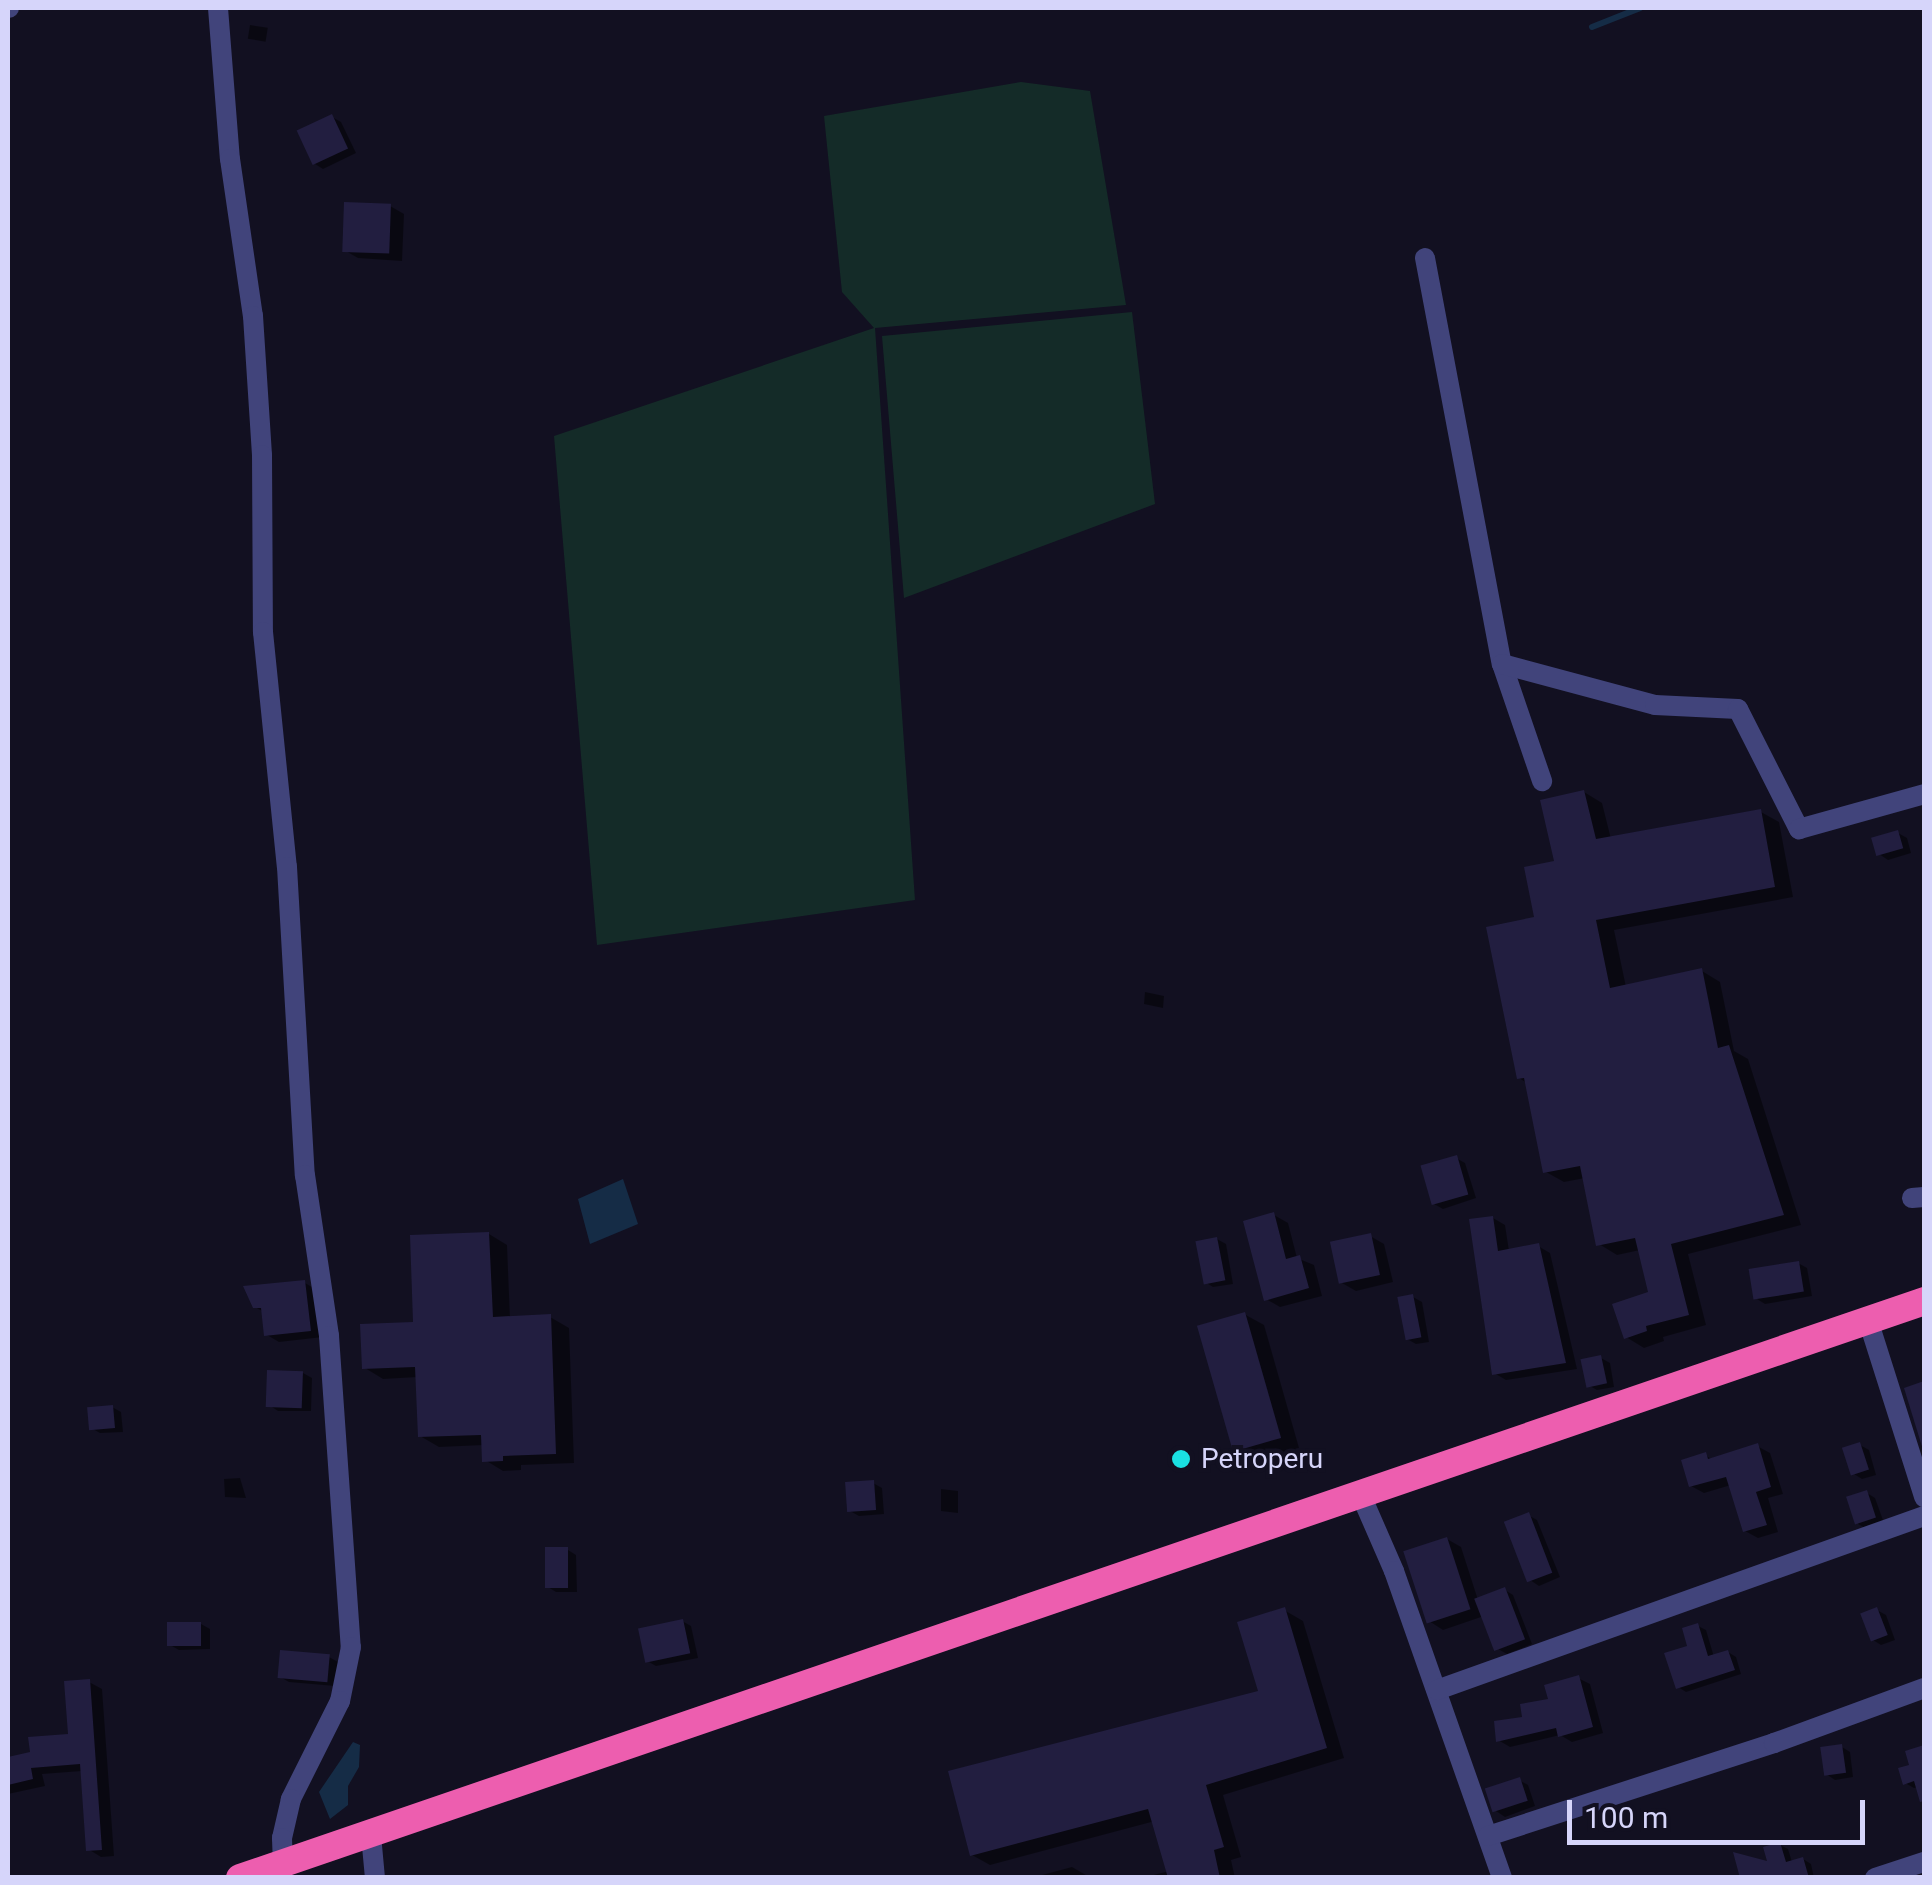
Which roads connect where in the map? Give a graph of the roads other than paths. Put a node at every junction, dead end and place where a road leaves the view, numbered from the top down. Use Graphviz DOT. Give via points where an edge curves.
graph roads {
  1 [pos="218,8"];
  2 [pos="1425,258"];
  3 [pos="1502,664"];
  4 [pos="1542,782"];
  5 [pos="1924,794"];
  6 [pos="1924,1301"];
  7 [pos="1868,1320"];
  8 [pos="1360,1494"];
  9 [pos="1924,1497"];
  10 [pos="1924,1516"];
  11 [pos="1924,1688"];
  12 [pos="1437,1690"];
  13 [pos="371,1835"];
  14 [pos="1488,1836"];
  15 [pos="1924,1862"];
  16 [pos="284,1863"];
  17 [pos="240,1878"];
  18 [pos="375,1878"];
  19 [pos="1502,1878"];
  20 [pos="1875,1878"];
  1 -- 16 [label="street" via="230,159 253,316 263,632 288,868 305,1175 328,1336 351,1647 340,1700 291,1799"];
  2 -- 3 [label="street"];
  3 -- 4 [label="street"];
  3 -- 5 [label="street" via="1655,705 1738,709 1798,830"];
  6 -- 7 [label="highway"];
  7 -- 8 [label="highway"];
  7 -- 9 [label="street"];
  8 -- 12 [label="street"];
  8 -- 13 [label="highway"];
  10 -- 12 [label="street"];
  11 -- 14 [label="street"];
  12 -- 14 [label="street"];
  13 -- 16 [label="highway"];
  13 -- 18 [label="street"];
  14 -- 19 [label="street"];
  15 -- 20 [label="street"];
  16 -- 17 [label="highway"];
}
